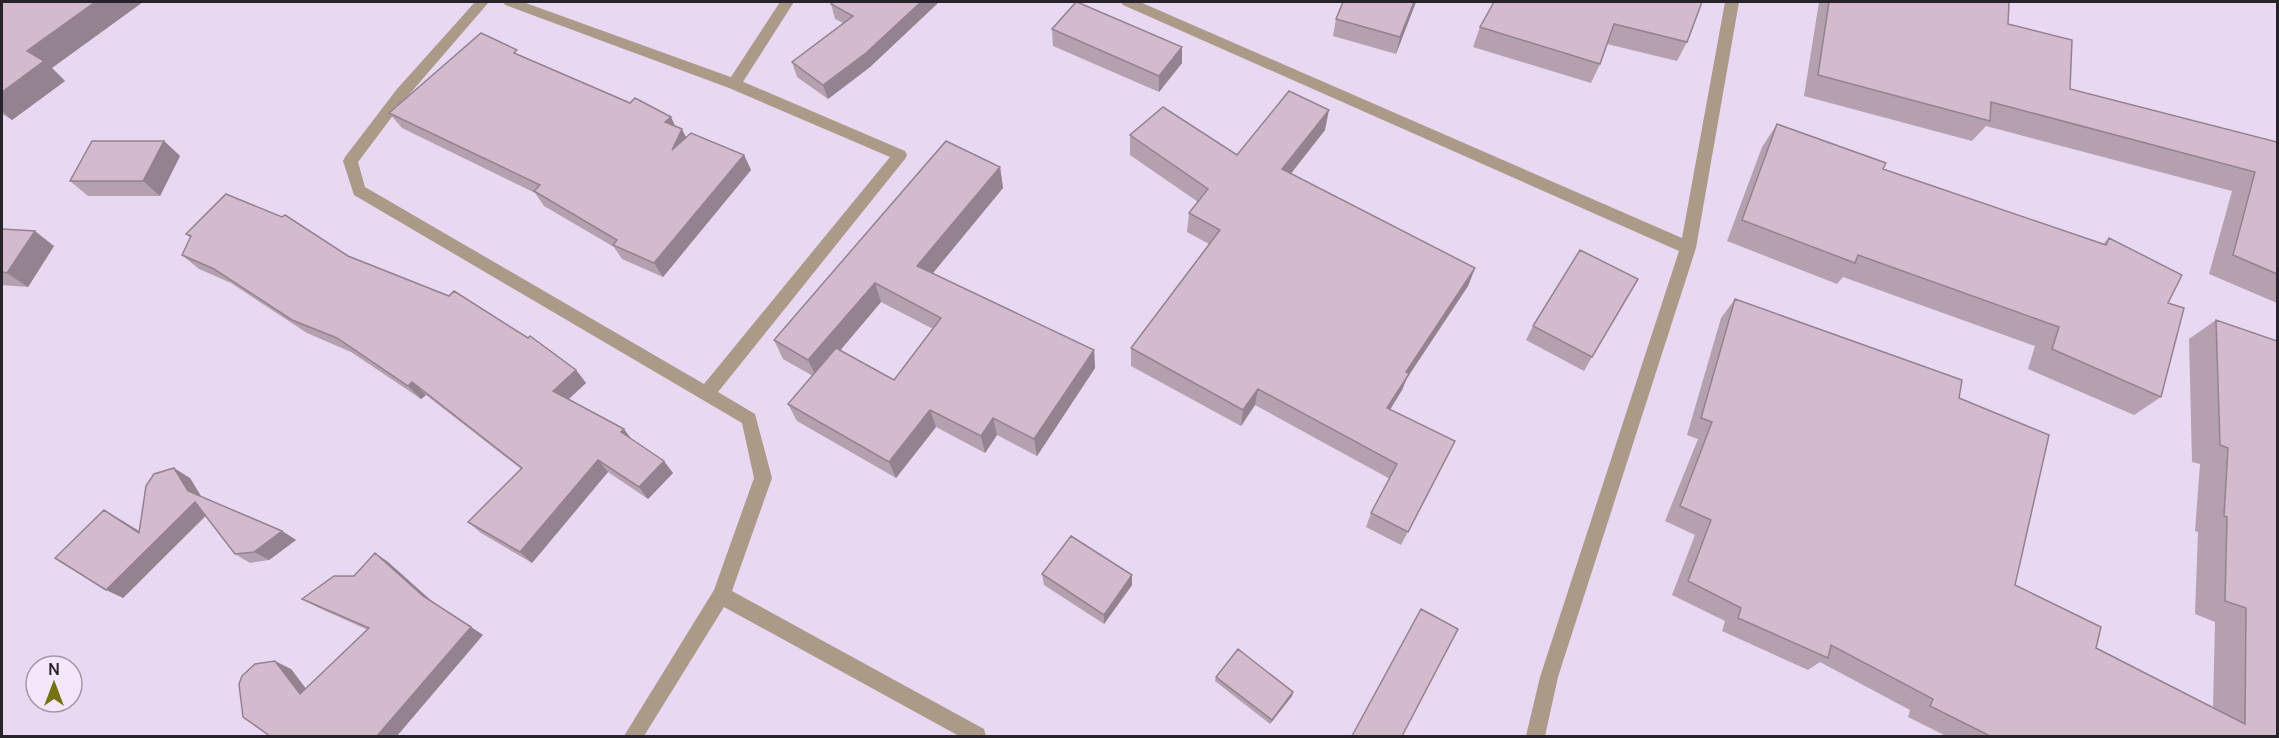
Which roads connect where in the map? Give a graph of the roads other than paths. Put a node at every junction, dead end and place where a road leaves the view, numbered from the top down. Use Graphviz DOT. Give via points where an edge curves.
graph roads {
  1 [pos="482,2"];
  2 [pos="510,2"];
  3 [pos="787,2"];
  4 [pos="1128,2"];
  5 [pos="1732,2"];
  6 [pos="734,84"];
  7 [pos="1688,248"];
  8 [pos="706,394"];
  9 [pos="721,595"];
  10 [pos="633,736"];
  11 [pos="976,736"];
  12 [pos="1536,736"];
  1 -- 8 [label="street" via="402,93 350,161 359,191"];
  2 -- 6 [label="street"];
  3 -- 6 [label="street"];
  4 -- 7 [label="street"];
  5 -- 7 [label="street"];
  6 -- 8 [label="street" via="900,155"];
  7 -- 12 [label="street" via="1549,677"];
  8 -- 9 [label="street" via="749,419 763,478"];
  9 -- 10 [label="street"];
  9 -- 11 [label="street"];
}
